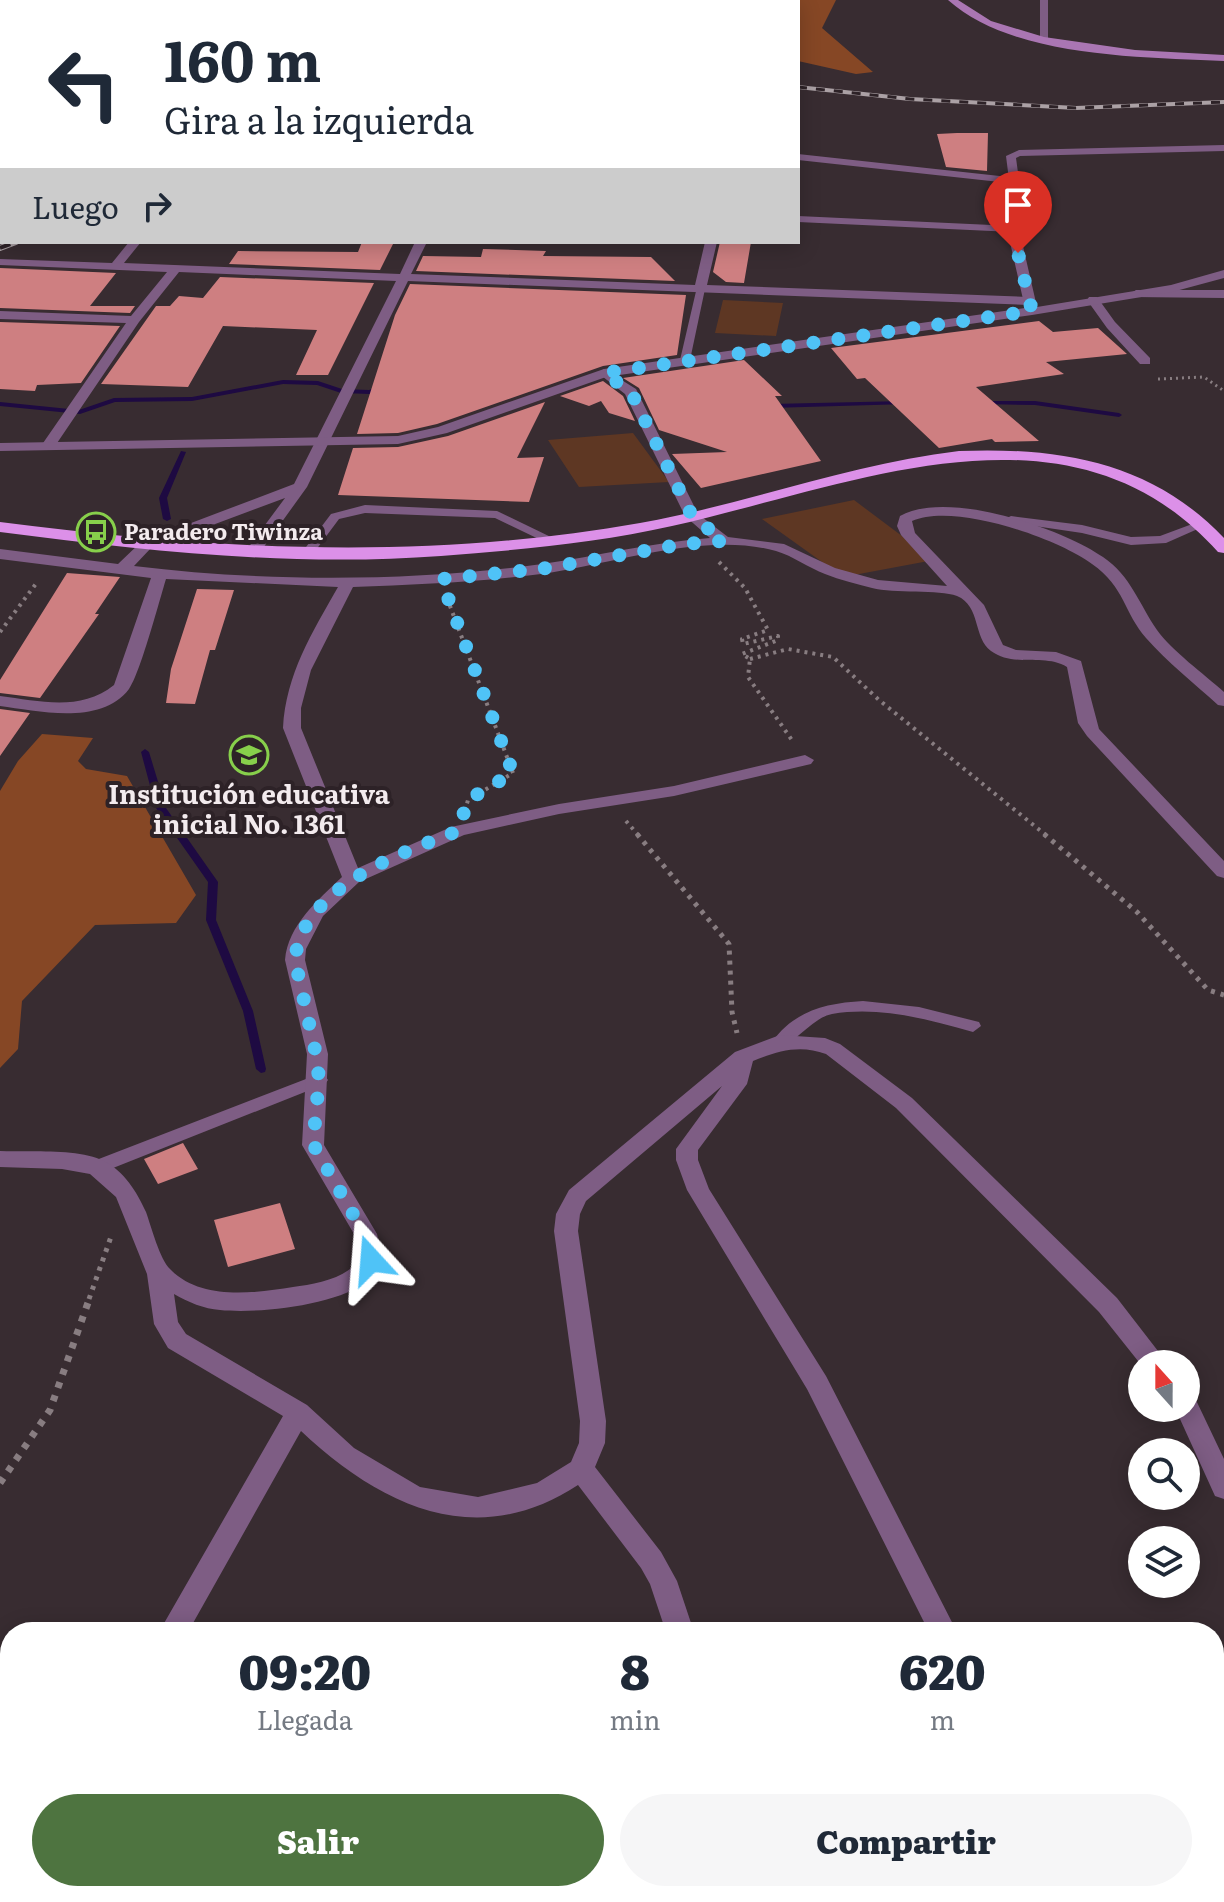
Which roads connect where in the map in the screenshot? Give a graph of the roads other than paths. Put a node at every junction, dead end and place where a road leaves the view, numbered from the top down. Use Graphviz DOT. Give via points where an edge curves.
graph roads {
  1 [pos="952,0"];
  2 [pos="1044,0"];
  3 [pos="1044,39"];
  4 [pos="1224,58"];
  5 [pos="1224,148"];
  6 [pos="800,157"];
  7 [pos="1014,180"];
  8 [pos="800,219"];
  9 [pos="1013,229"];
  10 [pos="133,244"];
  11 [pos="420,244"];
  12 [pos="711,244"];
  13 [pos="0,262"];
  14 [pos="116,265"];
  15 [pos="176,269"];
  16 [pos="1224,274"];
  17 [pos="403,279"];
  18 [pos="700,289"];
  19 [pos="1130,294"];
  20 [pos="1224,294"];
  21 [pos="1093,300"];
  22 [pos="1030,306"];
  23 [pos="0,315"];
  24 [pos="134,320"];
  25 [pos="685,360"];
  26 [pos="1145,361"];
  27 [pos="604,373"];
  28 [pos="321,442"];
  29 [pos="48,446"];
  30 [pos="0,447"];
  31 [pos="300,487"];
  32 [pos="692,516"];
  33 [pos="1011,520"];
  34 [pos="1203,524"];
  35 [pos="0,527"];
  36 [pos="551,540"];
  37 [pos="724,541"];
  38 [pos="146,545"];
  39 [pos="1224,548"];
  40 [pos="253,552"];
  41 [pos="0,554"];
  42 [pos="306,555"];
  43 [pos="122,569"];
  44 [pos="160,574"];
  45 [pos="348,583"];
  46 [pos="961,592"];
  47 [pos="0,701"];
  48 [pos="1224,701"];
  49 [pos="805,760"];
  50 [pos="1224,872"];
  51 [pos="352,878"];
  52 [pos="973,1026"];
  53 [pos="780,1042"];
  54 [pos="743,1057"];
  55 [pos="319,1080"];
  56 [pos="0,1159"];
  57 [pos="97,1167"];
  58 [pos="159,1274"];
  59 [pos="1144,1350"];
  60 [pos="298,1412"];
  61 [pos="1194,1422"];
  62 [pos="581,1469"];
  63 [pos="1224,1488"];
  64 [pos="179,1622"];
  65 [pos="677,1622"];
  66 [pos="938,1622"];
  1 -- 3 [label="main road" via="985,22"];
  2 -- 3 [label="street"];
  3 -- 4 [label="main road" via="1129,53"];
  5 -- 7 [label="street" via="1019,153 1011,156"];
  6 -- 7 [label="street"];
  7 -- 9 [label="street"];
  8 -- 9 [label="street"];
  9 -- 22 [label="street"];
  10 -- 14 [label="street"];
  11 -- 17 [label="street"];
  12 -- 18 [label="street"];
  13 -- 14 [label="street"];
  14 -- 15 [label="street"];
  15 -- 17 [label="street"];
  15 -- 24 [label="street"];
  16 -- 19 [label="street"];
  17 -- 18 [label="street"];
  17 -- 28 [label="street"];
  18 -- 22 [label="street"];
  18 -- 25 [label="lane"];
  19 -- 20 [label="street"];
  19 -- 21 [label="street"];
  21 -- 22 [label="street"];
  21 -- 26 [label="street"];
  22 -- 25 [label="street"];
  23 -- 24 [label="street"];
  24 -- 29 [label="street"];
  25 -- 27 [label="street"];
  27 -- 28 [label="street" via="421,436"];
  27 -- 32 [label="street" via="631,392"];
  28 -- 29 [label="street"];
  28 -- 31 [label="street"];
  29 -- 30 [label="street"];
  31 -- 38 [label="street"];
  31 -- 40 [label="street"];
  32 -- 34 [label="highway" via="933,459 999,456 1075,463 1145,484"];
  32 -- 36 [label="highway"];
  32 -- 37 [label="street"];
  33 -- 34 [label="lane" via="1131,541 1162,540"];
  33 -- 46 [label="street" via="937,511 905,519 908,535"];
  33 -- 48 [label="street" via="1105,565 1126,587 1151,634"];
  34 -- 39 [label="highway"];
  35 -- 38 [label="highway"];
  36 -- 42 [label="highway" via="360,556"];
  36 -- 42 [label="lane" via="497,515 365,509 335,516"];
  37 -- 45 [label="street" via="541,569"];
  37 -- 46 [label="street" via="779,547 877,585"];
  38 -- 40 [label="highway"];
  38 -- 43 [label="street"];
  40 -- 42 [label="highway"];
  41 -- 43 [label="street"];
  43 -- 44 [label="street"];
  44 -- 45 [label="street"];
  44 -- 47 [label="street" via="122,687 111,699 68,708"];
  45 -- 51 [label="street" via="302,665 291,714"];
  46 -- 50 [label="street" via="980,610 996,648 1055,654 1075,665 1093,732"];
  49 -- 51 [label="street" via="674,791 458,831"];
  51 -- 55 [label="street" via="315,913 296,949"];
  52 -- 53 [label="lane" via="899,1008 824,1010"];
  53 -- 54 [label="street"];
  53 -- 59 [label="street" via="799,1040 833,1049 904,1103 1108,1305"];
  54 -- 62 [label="street" via="577,1196 568,1214 566,1231 593,1421 592,1443"];
  54 -- 66 [label="street" via="739,1079 692,1140 687,1160 698,1190 817,1383"];
  55 -- 57 [label="lane"];
  55 -- 58 [label="street" via="313,1144 366,1237 371,1260 365,1272 354,1282 316,1294 222,1302"];
  56 -- 57 [label="street"];
  57 -- 58 [label="street" via="126,1193"];
  58 -- 60 [label="street" via="166,1324 177,1341"];
  60 -- 62 [label="street" via="345,1456 415,1497 478,1508 544,1493"];
  60 -- 64 [label="street"];
  61 -- 63 [label="street"];
  62 -- 65 [label="street" via="651,1560"];
}
